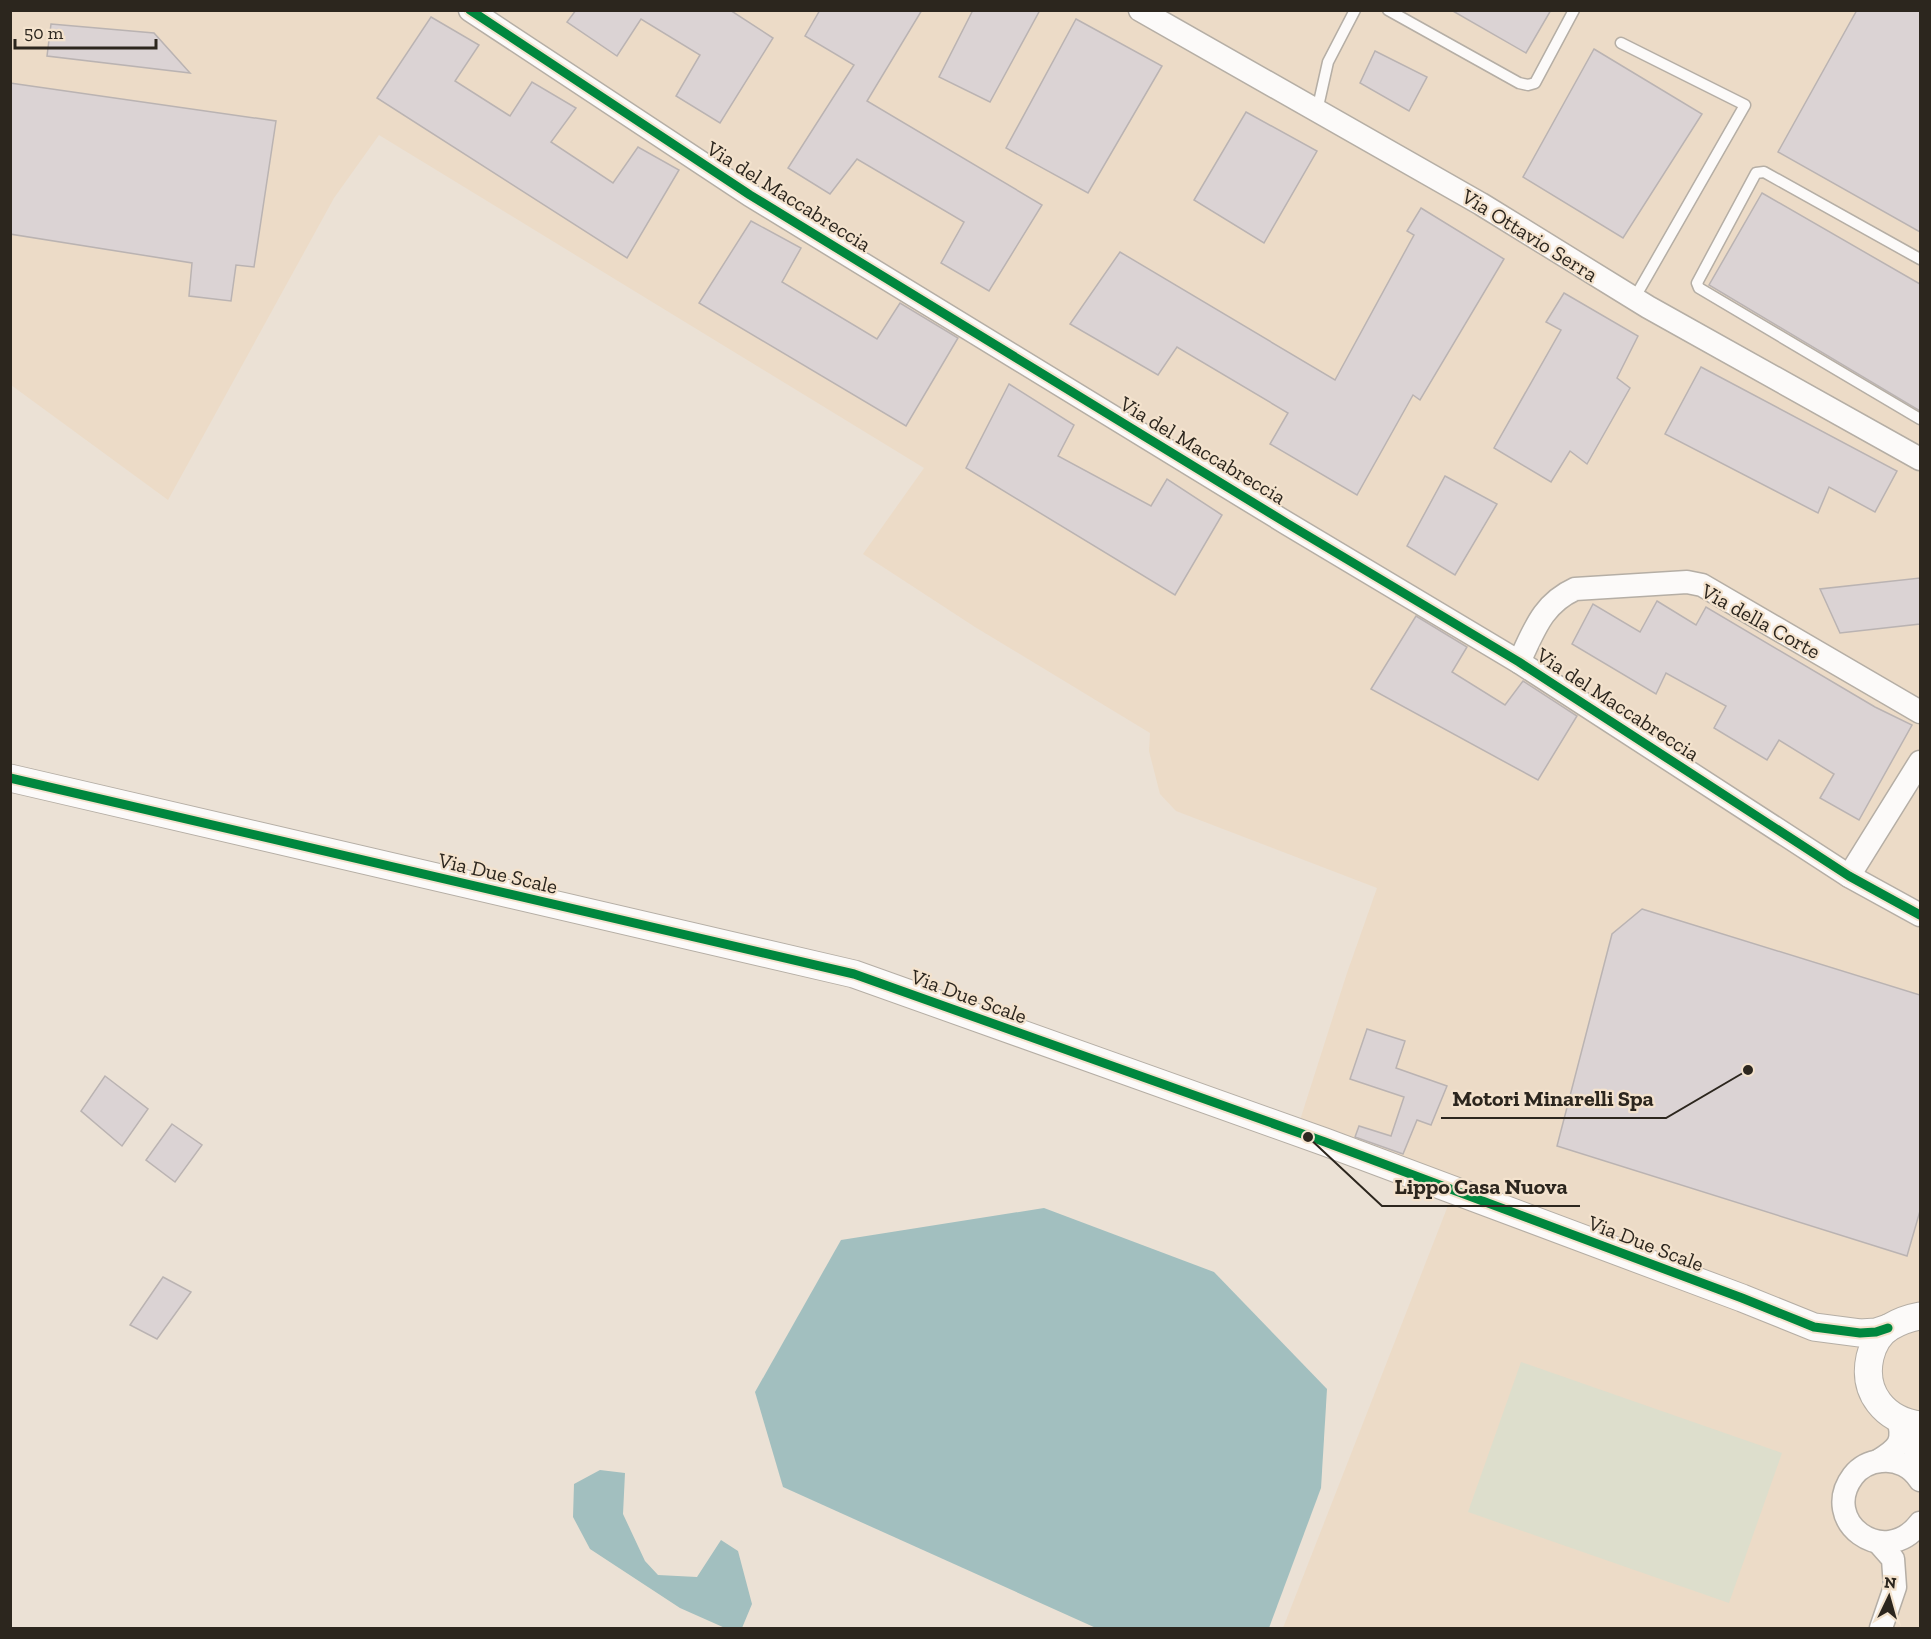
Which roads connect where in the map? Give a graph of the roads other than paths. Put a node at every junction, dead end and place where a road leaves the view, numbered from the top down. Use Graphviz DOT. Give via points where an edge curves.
graph roads {
  1 [pos="470,10"];
  2 [pos="1140,10"];
  3 [pos="1355,10"];
  4 [pos="1388,10"];
  5 [pos="1574,10"];
  6 [pos="1621,43"];
  7 [pos="1317,111"];
  8 [pos="1920,258"];
  9 [pos="1634,299"];
  10 [pos="1920,419"];
  11 [pos="1920,459"];
  12 [pos="1519,662"];
  13 [pos="1920,712"];
  14 [pos="1920,762"];
  15 [pos="10,778"];
  16 [pos="1850,876"];
  17 [pos="1920,915"];
  18 [pos="1909,1318"];
  19 [pos="1814,1327"];
  20 [pos="1869,1380"];
  21 [pos="1909,1422"];
  22 [pos="1920,1434"];
  23 [pos="1878,1461"];
  24 [pos="1918,1477"];
  25 [pos="1920,1523"];
  26 [pos="1878,1542"];
  27 [pos="1881,1629"];
  1 -- 12 [label="street, Via del Maccabreccia" via="750,195"];
  2 -- 7 [label="street, Via Ottavio Serra"];
  3 -- 7 [label="lane" via="1328,62"];
  4 -- 5 [label="lane" via="1528,85 1535,83"];
  6 -- 9 [label="lane" via="1745,105"];
  7 -- 9 [label="street, Via Ottavio Serra" via="1481,204"];
  8 -- 10 [label="lane" via="1764,171 1756,173 1697,283 1699,288"];
  9 -- 11 [label="street, Via Ottavio Serra"];
  12 -- 13 [label="street, Via della Corte" via="1542,614 1561,595 1575,589 1687,582 1702,585"];
  12 -- 16 [label="street, Via del Maccabreccia"];
  14 -- 16 [label="street"];
  15 -- 19 [label="street, Via Due Scale" via="854,974 1325,1142"];
  16 -- 17 [label="street, Via del Maccabreccia"];
  18 -- 19 [label="street, Via Due Scale" via="1876,1332"];
  18 -- 20 [label="street" via="1878,1339 1871,1352"];
  19 -- 20 [label="street, Via Due Scale" via="1841,1347"];
  20 -- 21 [label="street, Via Due Scale" via="1882,1407"];
  21 -- 23 [label="street" via="1901,1430 1894,1452"];
  22 -- 24 [label="street" via="1916,1444"];
  23 -- 24 [label="street" via="1899,1463"];
  23 -- 26 [label="street" via="1856,1472 1844,1495 1844,1508 1852,1526"];
  25 -- 26 [label="street" via="1903,1539"];
  26 -- 27 [label="street" via="1893,1558 1895,1587"];
}
